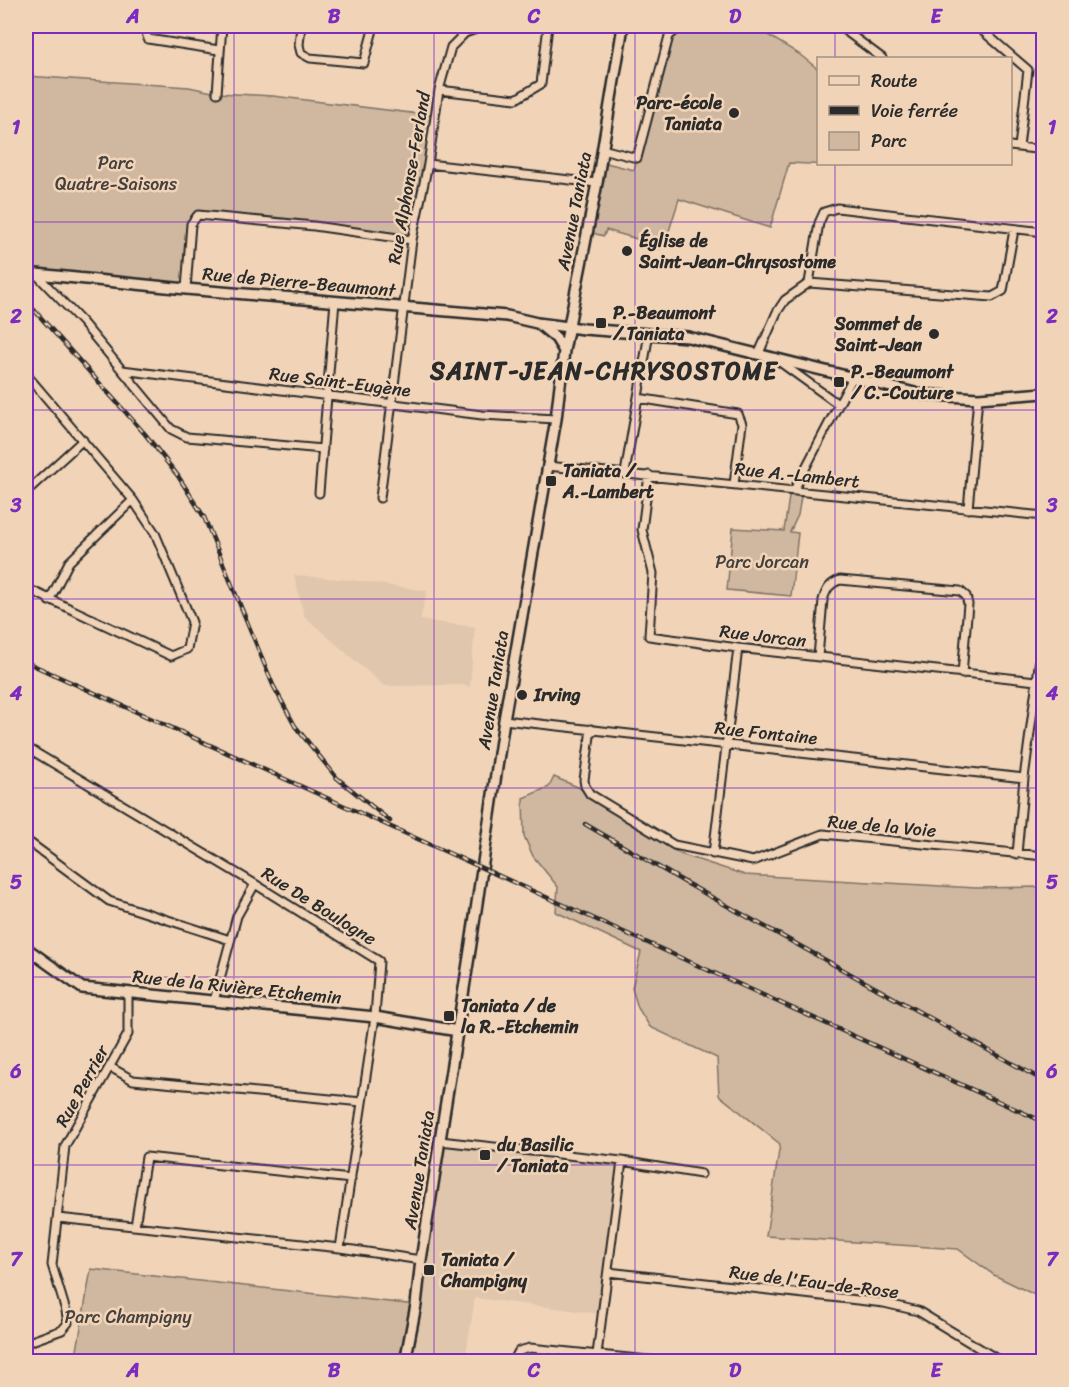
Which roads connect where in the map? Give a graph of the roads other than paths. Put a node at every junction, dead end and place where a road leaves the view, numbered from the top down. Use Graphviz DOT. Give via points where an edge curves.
graph roads {
  1 [pos="144,26"];
  2 [pos="222,26"];
  3 [pos="301,26"];
  4 [pos="374,26"];
  5 [pos="485,26"];
  6 [pos="548,26"];
  7 [pos="623,26"];
  8 [pos="681,26"];
  9 [pos="838,26"];
  10 [pos="977,26"];
  11 [pos="219,50"];
  12 [pos="881,57"];
  13 [pos="439,90"];
  14 [pos="217,93"];
  15 [pos="1012,146"];
  16 [pos="1019,147"];
  17 [pos="602,149"];
  18 [pos="1044,150"];
  19 [pos="428,164"];
  20 [pos="597,183"];
  21 [pos="1014,230"];
  22 [pos="1044,232"];
  23 [pos="412,240"];
  24 [pos="26,273"];
  25 [pos="36,273"];
  26 [pos="809,283"];
  27 [pos="186,289"];
  28 [pos="335,301"];
  29 [pos="404,307"];
  30 [pos="537,322"];
  31 [pos="569,326"];
  32 [pos="649,333"];
  33 [pos="564,351"];
  34 [pos="759,353"];
  35 [pos="772,357"];
  36 [pos="122,370"];
  37 [pos="26,374"];
  38 [pos="852,379"];
  39 [pos="1044,393"];
  40 [pos="327,396"];
  41 [pos="638,398"];
  42 [pos="978,398"];
  43 [pos="392,404"];
  44 [pos="838,404"];
  45 [pos="556,419"];
  46 [pos="83,440"];
  47 [pos="323,449"];
  48 [pos="547,466"];
  49 [pos="625,473"];
  50 [pos="649,475"];
  51 [pos="734,484"];
  52 [pos="794,490"];
  53 [pos="26,492"];
  54 [pos="319,493"];
  55 [pos="380,498"];
  56 [pos="134,500"];
  57 [pos="968,508"];
  58 [pos="1044,516"];
  59 [pos="26,588"];
  60 [pos="50,601"];
  61 [pos="1044,628"];
  62 [pos="738,648"];
  63 [pos="818,657"];
  64 [pos="962,674"];
  65 [pos="1036,681"];
  66 [pos="504,720"];
  67 [pos="591,729"];
  68 [pos="726,744"];
  69 [pos="26,747"];
  70 [pos="1024,778"];
  71 [pos="26,840"];
  72 [pos="713,854"];
  73 [pos="1017,854"];
  74 [pos="1044,856"];
  75 [pos="255,884"];
  76 [pos="230,940"];
  77 [pos="26,948"];
  78 [pos="128,993"];
  79 [pos="213,1001"];
  80 [pos="375,1017"];
  81 [pos="458,1031"];
  82 [pos="110,1067"];
  83 [pos="362,1102"];
  84 [pos="440,1141"];
  85 [pos="621,1161"];
  86 [pos="701,1174"];
  87 [pos="351,1179"];
  88 [pos="58,1218"];
  89 [pos="135,1226"];
  90 [pos="340,1248"];
  91 [pos="421,1260"];
  92 [pos="608,1272"];
  93 [pos="26,1343"];
  94 [pos="597,1358"];
  95 [pos="405,1362"];
  96 [pos="513,1362"];
  97 [pos="668,1362"];
  98 [pos="1002,1362"];
  1 -- 11 [label="street" via="148,39"];
  2 -- 11 [label="street"];
  3 -- 4 [label="street" via="301,53 310,58 364,63"];
  5 -- 13 [label="street, Rue Alphonse-Ferland" via="465,33 451,47"];
  6 -- 13 [label="street" via="541,84 516,99"];
  7 -- 17 [label="main road, Avenue Taniata"];
  8 -- 17 [label="street" via="669,36 637,158"];
  9 -- 12 [label="street"];
  10 -- 16 [label="street" via="1028,70"];
  11 -- 14 [label="street"];
  13 -- 19 [label="street, Rue Alphonse-Ferland"];
  15 -- 16 [label="street"];
  16 -- 18 [label="street"];
  17 -- 20 [label="main road, Avenue Taniata"];
  19 -- 20 [label="street"];
  19 -- 23 [label="street, Rue Alphonse-Ferland"];
  20 -- 31 [label="main road, Avenue Taniata"];
  21 -- 22 [label="street"];
  21 -- 26 [label="street" via="1003,291 992,297"];
  21 -- 26 [label="street" via="837,208 824,212 819,223"];
  23 -- 27 [label="street" via="198,215 190,224"];
  23 -- 29 [label="street, Rue Alphonse-Ferland"];
  24 -- 25 [label="main road, Rue de Pierre-Beaumont"];
  25 -- 27 [label="main road, Rue de Pierre-Beaumont"];
  25 -- 36 [label="street"];
  26 -- 34 [label="street" via="785,300"];
  27 -- 28 [label="main road, Rue de Pierre-Beaumont"];
  28 -- 29 [label="main road, Rue de Pierre-Beaumont"];
  28 -- 40 [label="street"];
  29 -- 30 [label="main road, Rue de Pierre-Beaumont"];
  29 -- 43 [label="street, Rue Alphonse-Ferland"];
  30 -- 31 [label="main road, Rue de Pierre-Beaumont"];
  30 -- 33 [label="main road"];
  31 -- 32 [label="main road, Rue de Pierre-Beaumont"];
  31 -- 33 [label="main road, Avenue Taniata"];
  32 -- 34 [label="main road, Rue de Pierre-Beaumont" via="688,337"];
  32 -- 41 [label="street"];
  33 -- 45 [label="main road, Avenue Taniata"];
  34 -- 35 [label="main road, Rue de Pierre-Beaumont"];
  35 -- 38 [label="main road, Rue de Pierre-Beaumont"];
  35 -- 44 [label="street"];
  36 -- 40 [label="street, Rue Saint-Eugène"];
  36 -- 47 [label="street" via="171,429 187,437"];
  37 -- 46 [label="street"];
  38 -- 42 [label="main road, Rue de Pierre-Beaumont" via="919,394"];
  38 -- 44 [label="street"];
  39 -- 42 [label="main road, Rue de Pierre-Beaumont"];
  40 -- 43 [label="street, Rue Saint-Eugène"];
  40 -- 47 [label="street"];
  41 -- 49 [label="street"];
  41 -- 51 [label="street" via="738,414 742,424"];
  42 -- 57 [label="street"];
  43 -- 45 [label="street, Rue Saint-Eugène"];
  43 -- 55 [label="street, Rue Alphonse-Ferland"];
  44 -- 52 [label="street"];
  45 -- 48 [label="main road, Avenue Taniata"];
  46 -- 53 [label="street"];
  46 -- 56 [label="street"];
  47 -- 54 [label="street"];
  48 -- 49 [label="street, Rue A.-Lambert"];
  48 -- 66 [label="main road, Avenue Taniata"];
  49 -- 50 [label="street, Rue A.-Lambert"];
  50 -- 51 [label="street, Rue A.-Lambert"];
  50 -- 62 [label="street, Rue Jorcan" via="642,530 653,573 649,636"];
  51 -- 52 [label="street, Rue A.-Lambert"];
  52 -- 57 [label="street, Rue A.-Lambert"];
  56 -- 60 [label="street" via="69,562"];
  56 -- 60 [label="street" via="155,533 192,622 187,649 171,656"];
  57 -- 58 [label="street, Rue A.-Lambert"];
  59 -- 60 [label="street"];
  61 -- 65 [label="street"];
  62 -- 63 [label="street, Rue Jorcan"];
  62 -- 68 [label="street"];
  63 -- 64 [label="street, Rue Jorcan"];
  63 -- 64 [label="street" via="823,600 831,584 840,580 960,591 968,604"];
  64 -- 65 [label="street, Rue Jorcan"];
  65 -- 70 [label="street"];
  66 -- 67 [label="street, Rue Fontaine"];
  66 -- 81 [label="main road, Avenue Taniata"];
  67 -- 68 [label="street, Rue Fontaine"];
  67 -- 72 [label="street, Rue de la Voie" via="584,780 590,794 674,845"];
  68 -- 70 [label="street, Rue Fontaine"];
  68 -- 72 [label="street"];
  69 -- 75 [label="street, Rue De Boulogne"];
  70 -- 73 [label="street"];
  71 -- 76 [label="street" via="109,901"];
  72 -- 73 [label="street, Rue de la Voie" via="753,861 823,834"];
  73 -- 74 [label="street, Rue de la Voie"];
  75 -- 76 [label="street" via="237,916"];
  75 -- 80 [label="street, Rue De Boulogne" via="379,961"];
  76 -- 79 [label="street"];
  77 -- 78 [label="main road, Rue de la Rivière Etchemin" via="82,988"];
  78 -- 79 [label="main road, Rue de la Rivière Etchemin"];
  78 -- 82 [label="street, Rue Perrier" via="128,1034"];
  79 -- 80 [label="main road, Rue de la Rivière Etchemin"];
  80 -- 81 [label="main road, Rue de la Rivière Etchemin"];
  80 -- 83 [label="street, Rue De Boulogne"];
  81 -- 84 [label="main road, Avenue Taniata"];
  82 -- 83 [label="street" via="133,1080"];
  82 -- 88 [label="street, Rue Perrier" via="65,1146"];
  83 -- 87 [label="street, Rue De Boulogne"];
  84 -- 85 [label="street"];
  84 -- 91 [label="main road, Avenue Taniata"];
  85 -- 86 [label="street"];
  85 -- 92 [label="street"];
  87 -- 89 [label="street" via="146,1157"];
  87 -- 90 [label="street, Rue De Boulogne"];
  88 -- 89 [label="street"];
  88 -- 93 [label="street, Rue Perrier" via="52,1265 68,1323 62,1330"];
  89 -- 90 [label="street"];
  90 -- 91 [label="street"];
  91 -- 95 [label="main road, Avenue Taniata"];
  92 -- 94 [label="street"];
  92 -- 98 [label="street, Rue de l'Eau-de-Rose" via="884,1303 918,1311"];
  94 -- 96 [label="street" via="530,1348 519,1351"];
  94 -- 97 [label="street"];
}
